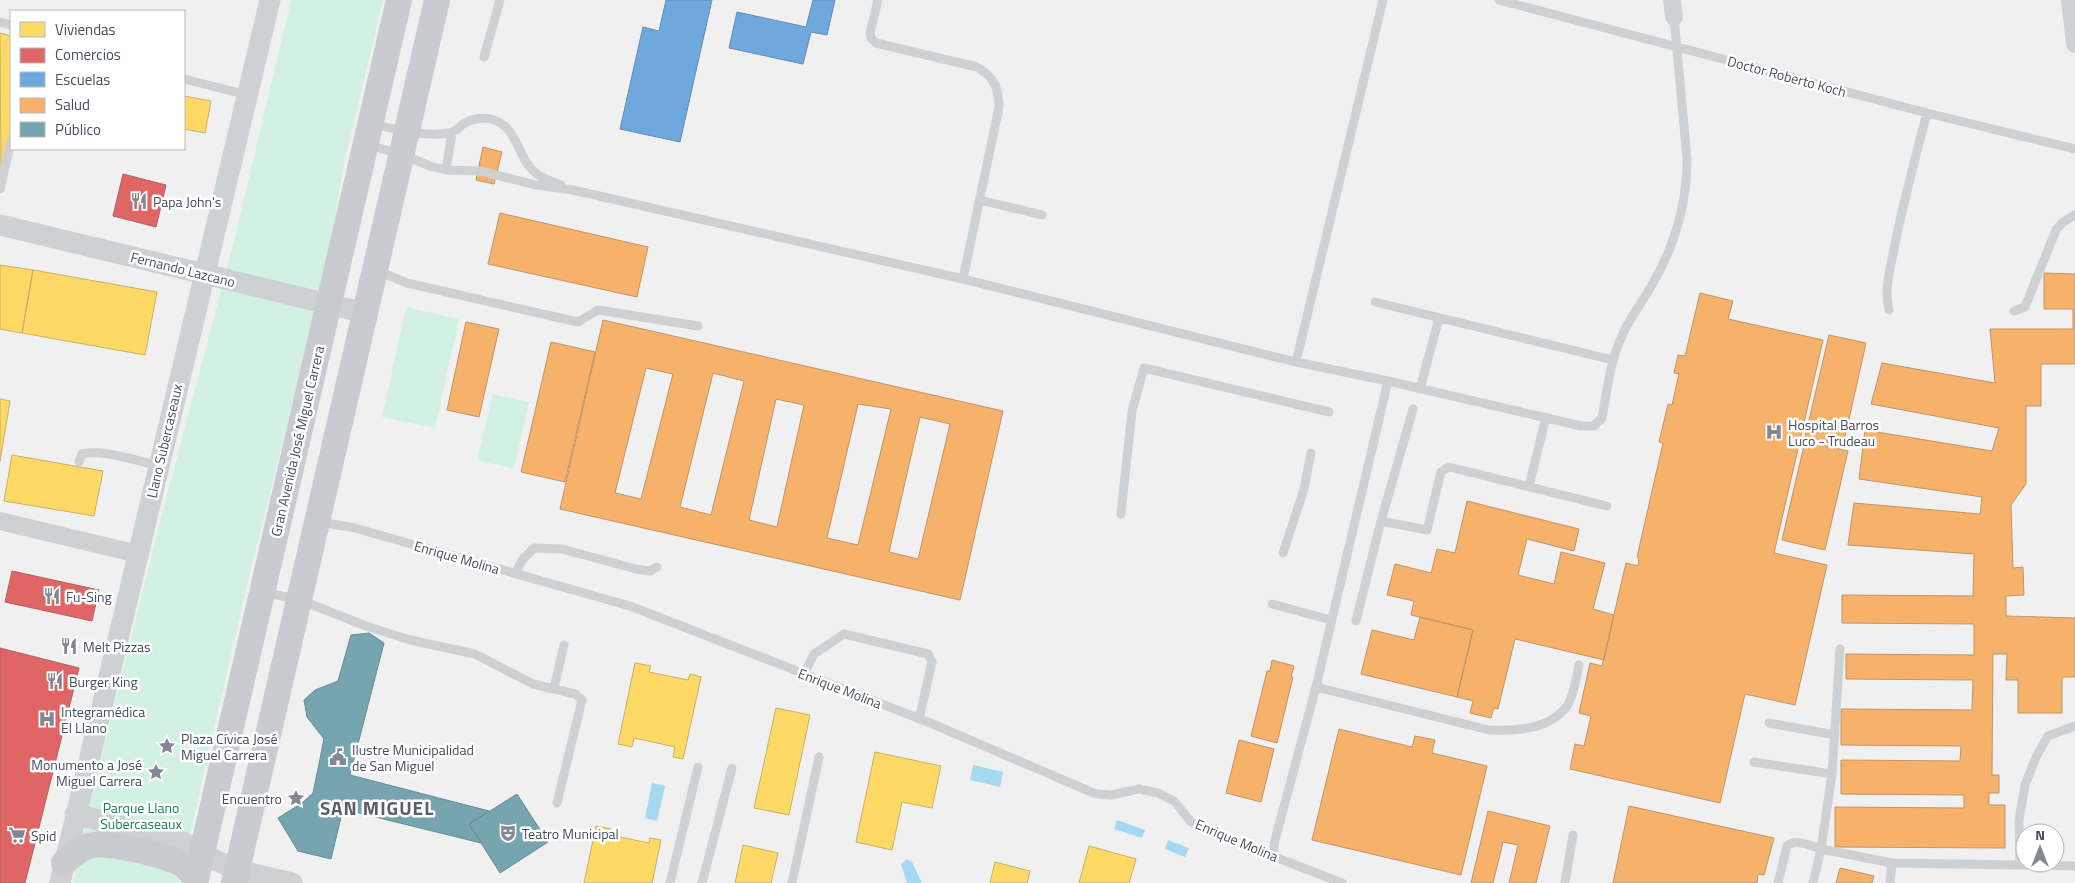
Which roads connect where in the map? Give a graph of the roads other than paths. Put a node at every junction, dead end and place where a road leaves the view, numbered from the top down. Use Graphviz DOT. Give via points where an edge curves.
graph roads {
  1 [pos="270,0"];
  2 [pos="399,0"];
  3 [pos="437,0"];
  4 [pos="500,0"];
  5 [pos="878,0"];
  6 [pos="1383,0"];
  7 [pos="1499,0"];
  8 [pos="2070,0"];
  9 [pos="1673,8"];
  10 [pos="2075,44"];
  11 [pos="1676,47"];
  12 [pos="484,57"];
  13 [pos="185,79"];
  14 [pos="247,95"];
  15 [pos="1927,113"];
  16 [pos="452,133"];
  17 [pos="368,134"];
  18 [pos="404,143"];
  19 [pos="10,146"];
  20 [pos="2075,149"];
  21 [pos="446,170"];
  22 [pos="0,189"];
  23 [pos="573,190"];
  24 [pos="980,200"];
  25 [pos="2075,215"];
  26 [pos="1042,216"];
  27 [pos="0,225"];
  28 [pos="375,270"];
  29 [pos="204,274"];
  30 [pos="963,279"];
  31 [pos="1375,302"];
  32 [pos="328,305"];
  33 [pos="1889,310"];
  34 [pos="2014,311"];
  35 [pos="366,313"];
  36 [pos="1439,318"];
  37 [pos="698,326"];
  38 [pos="1613,360"];
  39 [pos="1296,362"];
  40 [pos="1388,381"];
  41 [pos="1420,389"];
  42 [pos="1413,409"];
  43 [pos="1329,412"];
  44 [pos="1546,417"];
  45 [pos="1311,453"];
  46 [pos="79,462"];
  47 [pos="159,465"];
  48 [pos="289,476"];
  49 [pos="327,483"];
  50 [pos="1529,486"];
  51 [pos="1607,506"];
  52 [pos="1121,514"];
  53 [pos="0,520"];
  54 [pos="1381,521"];
  55 [pos="318,522"];
  56 [pos="1283,553"];
  57 [pos="138,554"];
  58 [pos="657,567"];
  59 [pos="515,573"];
  60 [pos="262,591"];
  61 [pos="300,600"];
  62 [pos="1272,604"];
  63 [pos="1331,620"];
  64 [pos="1356,621"];
  65 [pos="564,644"];
  66 [pos="1840,649"];
  67 [pos="1579,665"];
  68 [pos="804,674"];
  69 [pos="1316,687"];
  70 [pos="554,688"];
  71 [pos="919,719"];
  72 [pos="1770,723"];
  73 [pos="2075,726"];
  74 [pos="1835,734"];
  75 [pos="820,757"];
  76 [pos="1754,762"];
  77 [pos="698,767"];
  78 [pos="732,768"];
  79 [pos="1832,774"];
  80 [pos="557,804"];
  81 [pos="75,814"];
  82 [pos="2019,823"];
  83 [pos="1573,835"];
  84 [pos="1821,849"];
  85 [pos="202,854"];
  86 [pos="1273,855"];
  87 [pos="1892,863"];
  88 [pos="2015,865"];
  89 [pos="62,873"];
  90 [pos="235,877"];
  91 [pos="196,881"];
  92 [pos="292,883"];
  93 [pos="670,883"];
  94 [pos="702,883"];
  95 [pos="792,883"];
  96 [pos="1342,883"];
  97 [pos="1565,883"];
  98 [pos="1778,883"];
  99 [pos="1813,883"];
  100 [pos="1890,883"];
  1 -- 14 [label="street, Llano Subercaseaux"];
  2 -- 17 [label="main road, Gran Avenida José Miguel Carrera"];
  3 -- 18 [label="main road"];
  4 -- 12 [label="lane"];
  5 -- 24 [label="lane" via="870,33 876,43 977,67 989,74 998,90 999,108"];
  6 -- 39 [label="lane"];
  7 -- 11 [label="lane, Doctor Roberto Koch"];
  8 -- 10 [label="street"];
  9 -- 11 [label="lane"];
  11 -- 15 [label="lane, Doctor Roberto Koch"];
  11 -- 38 [label="lane" via="1687,159 1683,206 1666,259 1630,319"];
  13 -- 14 [label="lane"];
  14 -- 29 [label="street, Llano Subercaseaux"];
  15 -- 20 [label="lane, Doctor Roberto Koch"];
  15 -- 33 [label="lane" via="1902,210 1888,282 1886,301"];
  16 -- 18 [label="lane"];
  16 -- 21 [label="lane"];
  16 -- 23 [label="lane" via="465,122 492,119 511,133 536,174"];
  17 -- 18 [label="lane"];
  17 -- 18 [label="lane"];
  17 -- 32 [label="main road, Gran Avenida José Miguel Carrera"];
  18 -- 21 [label="lane" via="430,166"];
  18 -- 28 [label="main road"];
  19 -- 22 [label="lane"];
  21 -- 23 [label="lane" via="480,171 536,185"];
  23 -- 30 [label="lane"];
  24 -- 26 [label="lane"];
  24 -- 30 [label="lane"];
  25 -- 34 [label="lane" via="2056,230 2025,307"];
  27 -- 29 [label="street, Fernando Lazcano"];
  28 -- 35 [label="main road"];
  28 -- 37 [label="lane" via="407,283 578,322 598,310"];
  29 -- 32 [label="street, Fernando Lazcano"];
  29 -- 47 [label="street, Llano Subercaseaux"];
  30 -- 39 [label="lane"];
  31 -- 36 [label="lane"];
  32 -- 35 [label="street, Fernando Lazcano"];
  32 -- 48 [label="main road, Gran Avenida José Miguel Carrera"];
  35 -- 49 [label="main road"];
  36 -- 38 [label="lane"];
  36 -- 41 [label="lane"];
  38 -- 44 [label="lane" via="1602,418 1594,426"];
  39 -- 40 [label="lane"];
  40 -- 41 [label="lane"];
  40 -- 63 [label="lane"];
  41 -- 44 [label="lane"];
  42 -- 54 [label="lane"];
  43 -- 52 [label="lane" via="1144,368 1132,411"];
  44 -- 50 [label="lane"];
  45 -- 56 [label="lane" via="1304,489"];
  46 -- 47 [label="lane" via="82,454 92,452"];
  47 -- 57 [label="street, Llano Subercaseaux"];
  48 -- 49 [label="main road"];
  48 -- 60 [label="main road, Gran Avenida José Miguel Carrera"];
  49 -- 55 [label="main road"];
  50 -- 51 [label="lane"];
  50 -- 54 [label="lane" via="1449,467 1442,472 1427,530"];
  53 -- 57 [label="street"];
  54 -- 64 [label="lane"];
  55 -- 59 [label="lane, Enrique Molina" via="351,526"];
  55 -- 61 [label="main road"];
  57 -- 81 [label="street, Llano Subercaseaux"];
  58 -- 59 [label="lane" via="650,571 636,569 562,549 534,548 523,558"];
  59 -- 68 [label="lane, Enrique Molina" via="630,606"];
  60 -- 61 [label="lane"];
  60 -- 85 [label="main road, Gran Avenida José Miguel Carrera"];
  61 -- 70 [label="lane" via="410,640 474,654 533,684"];
  61 -- 90 [label="main road"];
  62 -- 63 [label="lane"];
  63 -- 69 [label="lane"];
  65 -- 70 [label="lane"];
  66 -- 74 [label="lane"];
  67 -- 69 [label="lane" via="1568,705 1554,718 1538,726 1510,731 1489,730"];
  68 -- 71 [label="lane, Enrique Molina"];
  68 -- 71 [label="lane" via="814,654 844,634 928,654 932,662"];
  69 -- 86 [label="lane"];
  70 -- 80 [label="lane" via="575,694 582,700"];
  71 -- 86 [label="lane, Enrique Molina" via="1096,794 1112,795 1139,789 1158,793 1174,801 1191,822 1201,828"];
  72 -- 74 [label="lane"];
  73 -- 82 [label="lane" via="2048,736 2025,785"];
  74 -- 79 [label="lane"];
  75 -- 95 [label="lane"];
  76 -- 79 [label="lane"];
  77 -- 93 [label="lane"];
  78 -- 94 [label="lane"];
  79 -- 84 [label="lane"];
  81 -- 85 [label="street" via="183,842"];
  81 -- 89 [label="street, Llano Subercaseaux"];
  83 -- 97 [label="lane"];
  84 -- 87 [label="lane"];
  84 -- 98 [label="lane" via="1790,843"];
  84 -- 99 [label="lane"];
  85 -- 90 [label="street"];
  85 -- 91 [label="main road, Gran Avenida José Miguel Carrera"];
  86 -- 96 [label="lane, Enrique Molina"];
  87 -- 88 [label="lane"];
  87 -- 100 [label="lane"];
  89 -- 91 [label="main road" via="72,855 86,847 109,844 178,862"];
  90 -- 92 [label="street"];
}
